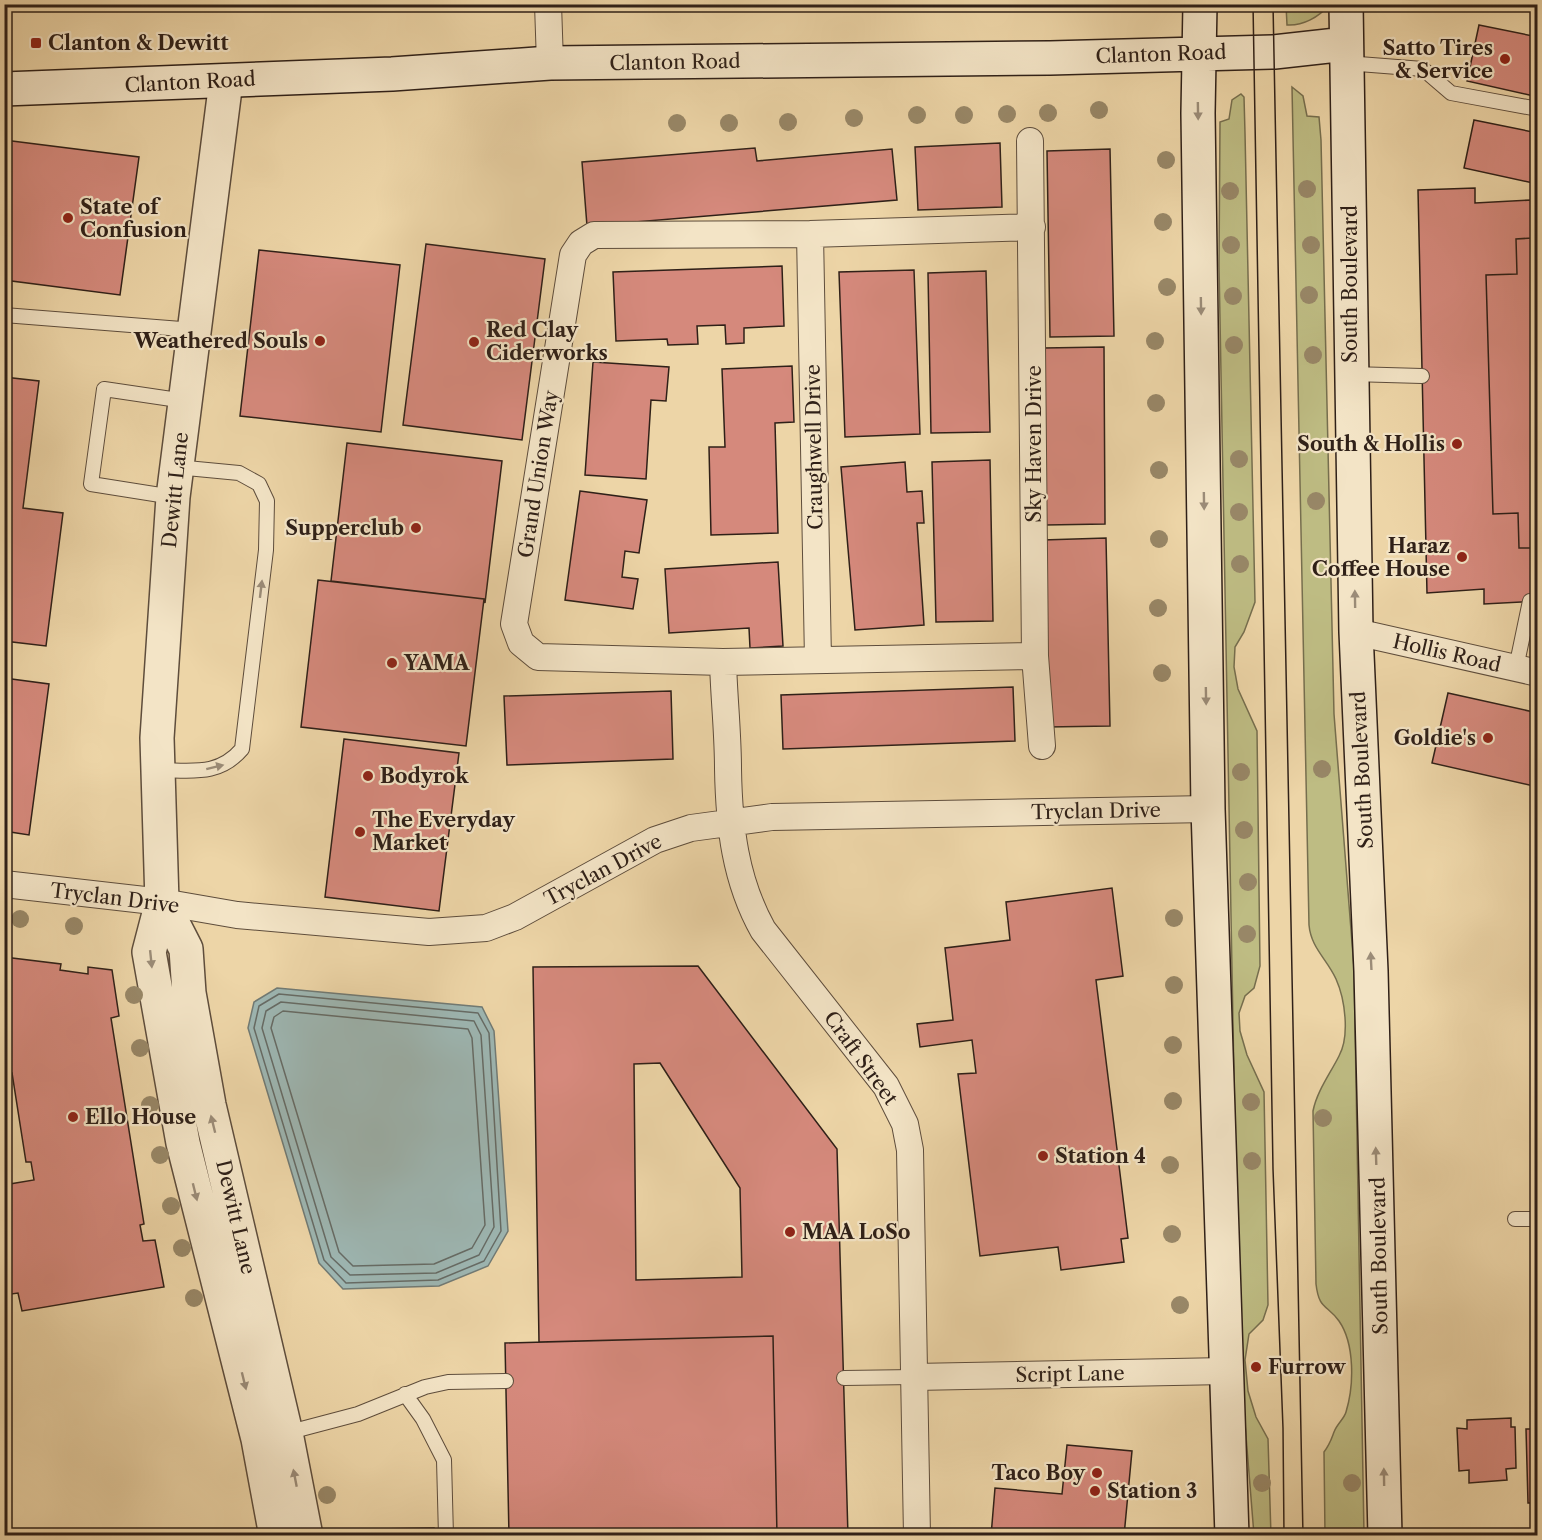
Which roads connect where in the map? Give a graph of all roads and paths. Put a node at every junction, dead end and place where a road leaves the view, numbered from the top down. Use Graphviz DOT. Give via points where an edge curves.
graph roads {
  1 [pos="548,4"];
  2 [pos="1200,4"];
  3 [pos="1346,4"];
  4 [pos="1197,52"];
  5 [pos="1346,54"];
  6 [pos="550,63"];
  7 [pos="226,81"];
  8 [pos="4,89"];
  9 [pos="1538,109"];
  10 [pos="1030,141"];
  11 [pos="1032,227"];
  12 [pos="810,234"];
  13 [pos="4,315"];
  14 [pos="194,330"];
  15 [pos="1351,374"];
  16 [pos="1422,376"];
  17 [pos="185,401"];
  18 [pos="174,482"];
  19 [pos="1530,601"];
  20 [pos="1356,632"];
  21 [pos="1035,656"];
  22 [pos="818,660"];
  23 [pos="723,662"];
  24 [pos="1527,670"];
  25 [pos="1042,746"];
  26 [pos="157,771"];
  27 [pos="1208,809"];
  28 [pos="730,821"];
  29 [pos="4,884"];
  30 [pos="162,902"];
  31 [pos="1515,1219"];
  32 [pos="1538,1219"];
  33 [pos="1226,1371"];
  34 [pos="914,1377"];
  35 [pos="844,1378"];
  36 [pos="506,1381"];
  37 [pos="405,1394"];
  38 [pos="286,1433"];
  39 [pos="276,1536"];
  40 [pos="306,1536"];
  41 [pos="446,1536"];
  42 [pos="917,1536"];
  43 [pos="1232,1536"];
  44 [pos="1385,1536"];
  1 -- 6 [label="street"];
  2 -- 4 [label="main road"];
  3 -- 5 [label="main road, South Boulevard"];
  4 -- 5 [label="main road, Clanton Road"];
  4 -- 6 [label="main road, Clanton Road" via="1050,58"];
  4 -- 27 [label="main road, one-way"];
  5 -- 9 [label="lane" via="1423,69 1451,93"];
  5 -- 15 [label="main road, South Boulevard"];
  6 -- 7 [label="main road, Clanton Road"];
  7 -- 8 [label="main road, Clanton Road"];
  7 -- 14 [label="main road, Dewitt Lane"];
  10 -- 11 [label="street, Sky Haven Drive"];
  11 -- 12 [label="street, Grand Union Way"];
  11 -- 21 [label="street, Sky Haven Drive"];
  12 -- 22 [label="street, Craughwell Drive"];
  12 -- 23 [label="street, Grand Union Way" via="594,235 581,243 573,255 514,624 521,643 538,657"];
  13 -- 14 [label="lane"];
  14 -- 17 [label="main road, Dewitt Lane"];
  15 -- 16 [label="lane"];
  20 -- 15 [label="main road, South Boulevard, one-way"];
  17 -- 18 [label="main road, Dewitt Lane"];
  17 -- 18 [label="lane" via="104,389 91,484"];
  18 -- 26 [label="main road, Dewitt Lane" via="162,623"];
  26 -- 18 [label="lane, one-way" via="215,769 230,762 242,749 266,550 267,501 259,484 231,471"];
  19 -- 24 [label="lane"];
  20 -- 24 [label="street, Hollis Road"];
  44 -- 20 [label="main road, South Boulevard, one-way" via="1371,971"];
  21 -- 22 [label="street, Grand Union Way"];
  21 -- 25 [label="street, Sky Haven Drive"];
  22 -- 23 [label="street, Grand Union Way"];
  23 -- 28 [label="street, Craft Street"];
  26 -- 30 [label="main road, Dewitt Lane"];
  27 -- 28 [label="street, Tryclan Drive"];
  27 -- 33 [label="main road"];
  28 -- 30 [label="street, Tryclan Drive" via="655,840 515,917 486,928 429,932 237,915"];
  28 -- 34 [label="street, Craft Street" via="736,865 749,905 763,930 886,1086 905,1124 910,1150"];
  29 -- 30 [label="street, Tryclan Drive"];
  38 -- 30 [label="main road, Dewitt Lane, one-way" via="208,1105 189,993 186,949"];
  30 -- 39 [label="main road, Dewitt Lane, one-way" via="149,952 165,1047 183,1143 258,1438"];
  31 -- 32 [label="lane"];
  33 -- 34 [label="street, Script Lane"];
  33 -- 43 [label="main road"];
  34 -- 35 [label="lane"];
  34 -- 42 [label="street, Craft Street"];
  36 -- 37 [label="lane" via="448,1382"];
  37 -- 38 [label="lane" via="358,1414"];
  37 -- 41 [label="lane" via="444,1460"];
  40 -- 38 [label="main road, Dewitt Lane, one-way"];
}
